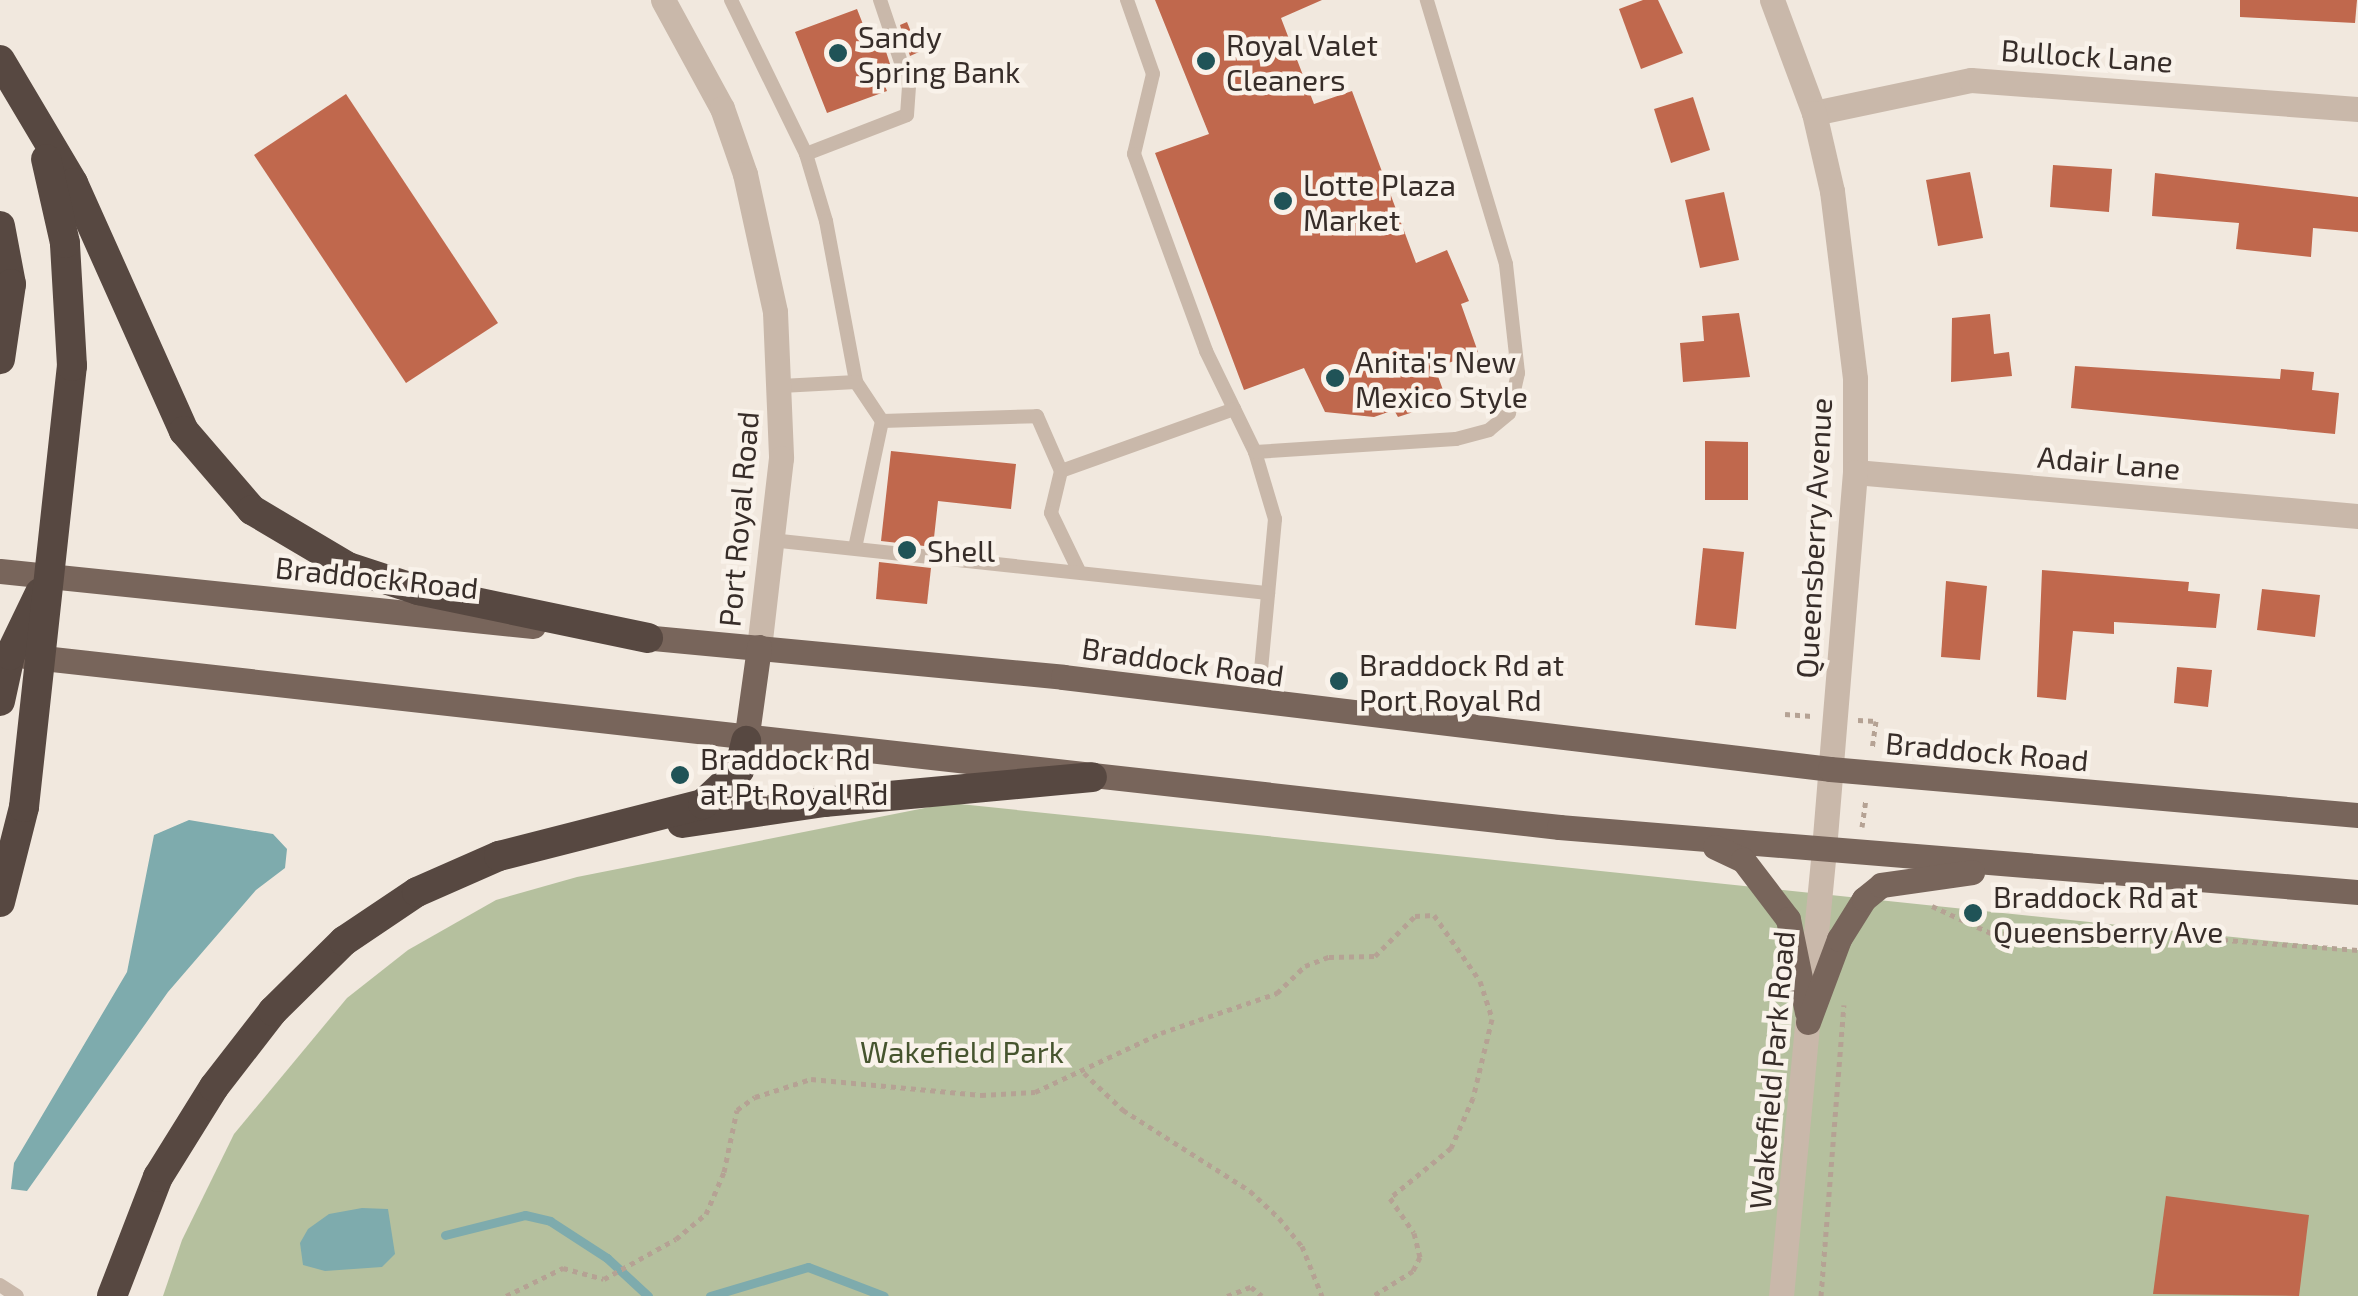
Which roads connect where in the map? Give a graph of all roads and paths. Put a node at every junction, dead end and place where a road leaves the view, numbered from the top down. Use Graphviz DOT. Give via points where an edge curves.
graph roads {
  1 [pos="663,0"];
  2 [pos="731,0"];
  3 [pos="880,0"];
  4 [pos="1127,0"];
  5 [pos="1428,0"];
  6 [pos="1772,0"];
  7 [pos="2,62"];
  8 [pos="2358,109"];
  9 [pos="1814,113"];
  10 [pos="806,154"];
  11 [pos="0,226"];
  12 [pos="0,359"];
  13 [pos="856,382"];
  14 [pos="781,386"];
  15 [pos="1234,409"];
  16 [pos="882,421"];
  17 [pos="1255,452"];
  18 [pos="1061,471"];
  19 [pos="1855,472"];
  20 [pos="2358,516"];
  21 [pos="771,540"];
  22 [pos="855,548"];
  23 [pos="1078,569"];
  24 [pos="0,571"];
  25 [pos="48,576"];
  26 [pos="1268,593"];
  27 [pos="648,638"];
  28 [pos="759,646"];
  29 [pos="5,654"];
  30 [pos="42,658"];
  31 [pos="0,701"];
  32 [pos="1258,702"];
  33 [pos="746,741"];
  34 [pos="1830,769"];
  35 [pos="1092,777"];
  36 [pos="2358,815"];
  37 [pos="565,837"];
  38 [pos="1687,838"];
  39 [pos="1824,850"];
  40 [pos="2022,864"];
  41 [pos="2358,892"];
  42 [pos="0,902"];
  43 [pos="1922,905"];
  44 [pos="2358,950"];
  45 [pos="1845,989"];
  46 [pos="1808,1022"];
  47 [pos="1084,1073"];
  48 [pos="0,1285"];
  49 [pos="16,1296"];
  50 [pos="112,1296"];
  51 [pos="506,1296"];
  52 [pos="1227,1296"];
  53 [pos="1262,1296"];
  54 [pos="1322,1296"];
  55 [pos="1373,1296"];
  56 [pos="1781,1296"];
  57 [pos="1821,1296"];
  1 -- 14 [label="street, Port Royal Road" via="695,50 745,174 775,312"];
  2 -- 10 [label="lane"];
  3 -- 10 [label="lane" via="909,86 907,115"];
  4 -- 15 [label="lane" via="1154,74 1134,154 1203,344"];
  5 -- 17 [label="lane" via="1506,264 1518,373 1510,413 1489,430 1456,439"];
  6 -- 9 [label="street, Queensberry Avenue"];
  7 -- 25 [label="highway" via="46,160 71,294 72,366"];
  7 -- 27 [label="highway" via="73,183 184,431 252,510 348,567 418,590"];
  8 -- 9 [label="street, Bullock Lane" via="1971,80"];
  9 -- 19 [label="street, Queensberry Avenue" via="1847,284"];
  10 -- 13 [label="lane"];
  11 -- 12 [label="highway" via="11,284"];
  13 -- 14 [label="lane"];
  13 -- 16 [label="lane"];
  14 -- 21 [label="street, Port Royal Road"];
  15 -- 17 [label="lane"];
  15 -- 18 [label="lane"];
  16 -- 18 [label="lane" via="1038,416"];
  16 -- 22 [label="lane"];
  17 -- 26 [label="lane" via="1275,520"];
  18 -- 23 [label="lane" via="1052,514"];
  19 -- 20 [label="street, Adair Lane"];
  19 -- 34 [label="street, Queensberry Avenue"];
  21 -- 22 [label="lane"];
  21 -- 28 [label="street, Port Royal Road"];
  22 -- 23 [label="lane"];
  23 -- 26 [label="lane"];
  24 -- 25 [label="main road, Braddock Road"];
  25 -- 27 [label="main road, Braddock Road"];
  25 -- 29 [label="highway"];
  25 -- 30 [label="highway"];
  26 -- 32 [label="lane"];
  27 -- 28 [label="main road, Braddock Road"];
  28 -- 32 [label="main road, Braddock Road"];
  28 -- 33 [label="main road"];
  29 -- 30 [label="main road"];
  29 -- 31 [label="highway"];
  30 -- 33 [label="main road"];
  30 -- 42 [label="highway" via="24,807"];
  32 -- 34 [label="main road, Braddock Road"];
  33 -- 35 [label="main road"];
  33 -- 37 [label="highway" via="740,770 703,804"];
  34 -- 36 [label="main road, Braddock Road"];
  34 -- 39 [label="street, Queensberry Avenue"];
  35 -- 37 [label="highway" via="824,802"];
  35 -- 38 [label="main road"];
  37 -- 50 [label="highway" via="417,892 344,941 273,1011 214,1087 158,1178"];
  38 -- 39 [label="main road"];
  38 -- 46 [label="main road" via="1743,860 1777,900 1797,946"];
  39 -- 40 [label="main road"];
  39 -- 46 [label="street, Wakefield Park Road"];
  40 -- 41 [label="main road"];
  40 -- 46 [label="main road" via="1881,885 1839,939"];
  43 -- 44 [label="path" via="1958,914 1992,934 2093,930"];
  45 -- 57 [label="path"];
  46 -- 56 [label="street, Wakefield Park Road"];
  47 -- 51 [label="path" via="1035,1092 999,1094 811,1079 782,1087 737,1110 724,1172 706,1214 676,1239 604,1279 563,1268"];
  47 -- 54 [label="path" via="1124,1110 1279,1218 1302,1246"];
  47 -- 55 [label="path" via="1160,1033 1277,993 1305,966 1329,956 1375,956 1414,916 1434,915 1480,981 1492,1020 1473,1098 1451,1148 1390,1198 1414,1233 1420,1257 1413,1271"];
  48 -- 49 [label="lane"];
  52 -- 53 [label="path" via="1251,1287"];
}
